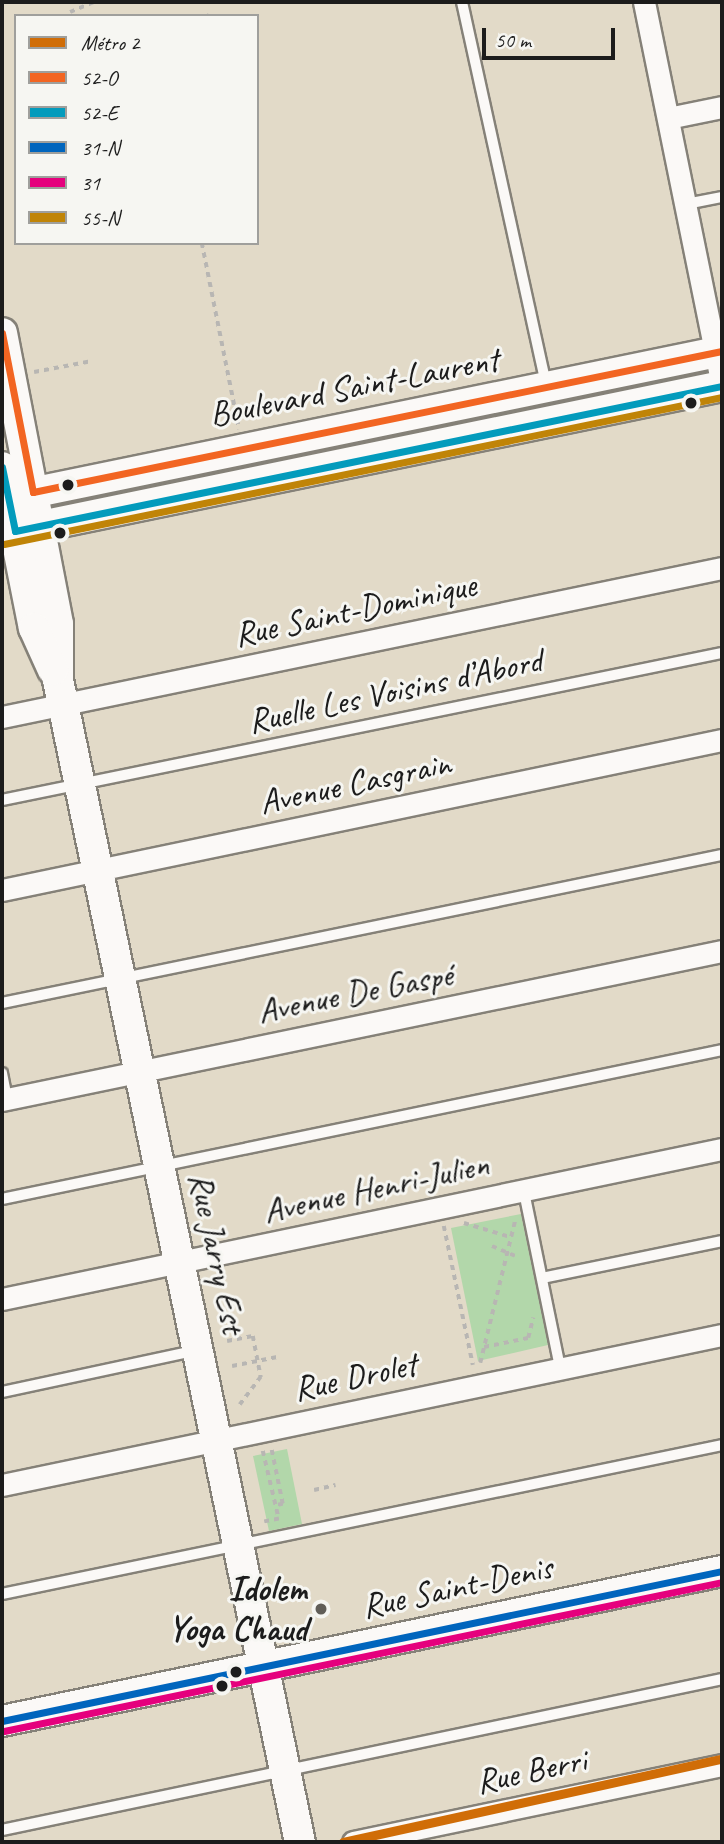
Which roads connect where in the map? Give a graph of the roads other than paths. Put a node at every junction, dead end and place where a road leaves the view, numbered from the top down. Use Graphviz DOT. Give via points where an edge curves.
graph roads {
  1 [pos="462,2"];
  2 [pos="644,2"];
  3 [pos="722,107"];
  4 [pos="668,118"];
  5 [pos="722,197"];
  6 [pos="686,204"];
  7 [pos="2,333"];
  8 [pos="719,352"];
  9 [pos="722,386"];
  10 [pos="547,387"];
  11 [pos="2,467"];
  12 [pos="14,496"];
  13 [pos="18,530"];
  14 [pos="722,568"];
  15 [pos="722,653"];
  16 [pos="60,692"];
  17 [pos="2,717"];
  18 [pos="722,740"];
  19 [pos="80,784"];
  20 [pos="2,800"];
  21 [pos="722,855"];
  22 [pos="98,870"];
  23 [pos="2,890"];
  24 [pos="722,951"];
  25 [pos="121,979"];
  26 [pos="2,1003"];
  27 [pos="722,1050"];
  28 [pos="139,1072"];
  29 [pos="2,1073"];
  30 [pos="4,1100"];
  31 [pos="722,1149"];
  32 [pos="159,1167"];
  33 [pos="2,1199"];
  34 [pos="521,1201"];
  35 [pos="722,1241"];
  36 [pos="179,1263"];
  37 [pos="542,1278"];
  38 [pos="2,1299"];
  39 [pos="722,1335"];
  40 [pos="198,1350"];
  41 [pos="560,1368"];
  42 [pos="2,1392"];
  43 [pos="216,1440"];
  44 [pos="722,1445"];
  45 [pos="2,1485"];
  46 [pos="238,1544"];
  47 [pos="722,1571"];
  48 [pos="2,1594"];
  49 [pos="264,1666"];
  50 [pos="722,1679"];
  51 [pos="2,1721"];
  52 [pos="722,1765"];
  53 [pos="285,1771"];
  54 [pos="2,1830"];
  55 [pos="300,1842"];
  56 [pos="353,1842"];
  1 -- 10 [label="lane"];
  2 -- 4 [label="street"];
  3 -- 4 [label="street"];
  4 -- 6 [label="street"];
  5 -- 6 [label="lane"];
  6 -- 8 [label="street"];
  7 -- 12 [label="main road"];
  8 -- 9 [label="street"];
  8 -- 10 [label="main road, Boulevard Saint-Laurent"];
  9 -- 13 [label="main road, Boulevard Saint-Laurent"];
  10 -- 12 [label="main road, Boulevard Saint-Laurent"];
  11 -- 12 [label="main road"];
  12 -- 13 [label="main road, Rue Jarry Est"];
  13 -- 16 [label="main road, Rue Jarry Est" via="34,628"];
  14 -- 16 [label="street, Rue Saint-Dominique"];
  15 -- 19 [label="lane, Ruelle Les Voisins d’Abord"];
  16 -- 17 [label="street, Rue Saint-Dominique"];
  16 -- 19 [label="main road, Rue Jarry Est"];
  18 -- 22 [label="street, Avenue Casgrain"];
  19 -- 20 [label="lane, Ruelle Les Voisins d’Abord"];
  19 -- 22 [label="main road, Rue Jarry Est"];
  21 -- 25 [label="lane"];
  22 -- 23 [label="street, Avenue Casgrain"];
  22 -- 25 [label="main road, Rue Jarry Est"];
  24 -- 28 [label="street, Avenue De Gaspé"];
  25 -- 26 [label="lane"];
  25 -- 28 [label="main road, Rue Jarry Est"];
  27 -- 32 [label="lane"];
  28 -- 30 [label="street, Avenue De Gaspé"];
  28 -- 32 [label="main road, Rue Jarry Est"];
  29 -- 30 [label="lane"];
  31 -- 34 [label="street, Avenue Henri-Julien"];
  32 -- 33 [label="lane"];
  32 -- 36 [label="main road, Rue Jarry Est"];
  34 -- 36 [label="street, Avenue Henri-Julien"];
  34 -- 37 [label="lane"];
  35 -- 37 [label="lane"];
  36 -- 38 [label="street, Avenue Henri-Julien"];
  36 -- 40 [label="main road, Rue Jarry Est"];
  37 -- 41 [label="lane"];
  39 -- 41 [label="street, Rue Drolet"];
  40 -- 42 [label="lane"];
  40 -- 43 [label="main road, Rue Jarry Est"];
  41 -- 43 [label="street, Rue Drolet"];
  43 -- 45 [label="street, Rue Drolet"];
  43 -- 46 [label="main road, Rue Jarry Est"];
  44 -- 46 [label="lane"];
  46 -- 48 [label="lane"];
  46 -- 49 [label="main road, Rue Jarry Est"];
  47 -- 49 [label="main road, Rue Saint-Denis"];
  49 -- 51 [label="main road, Rue Saint-Denis"];
  49 -- 53 [label="main road, Rue Jarry Est"];
  50 -- 53 [label="lane"];
  52 -- 56 [label="street, Rue Berri"];
  53 -- 54 [label="lane"];
  53 -- 55 [label="main road, Rue Jarry Est"];
}
